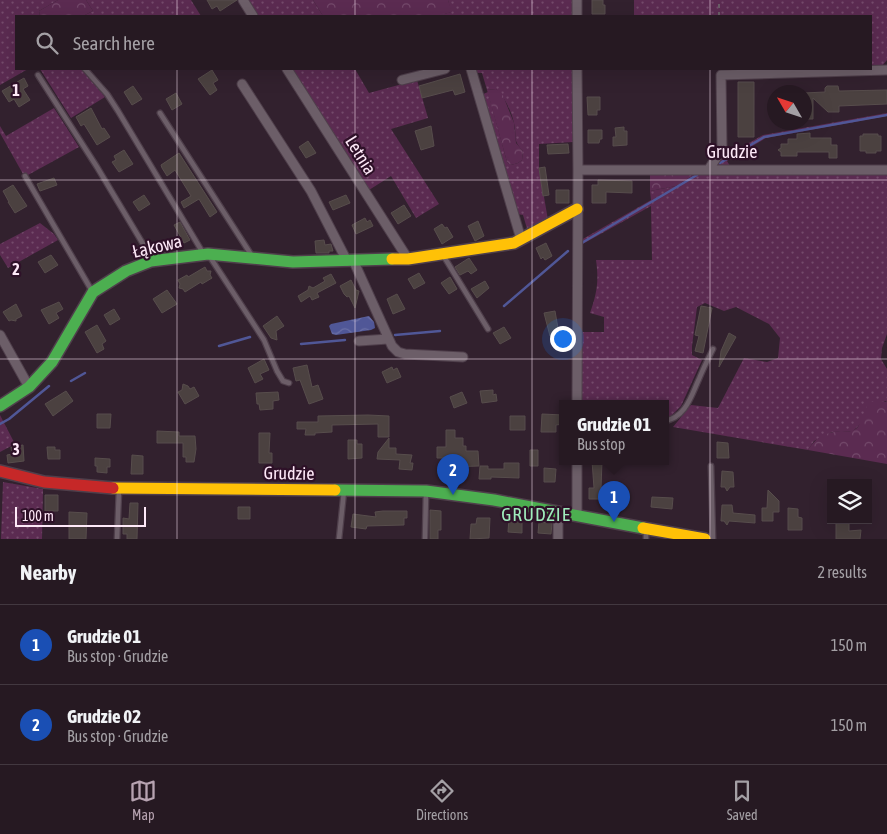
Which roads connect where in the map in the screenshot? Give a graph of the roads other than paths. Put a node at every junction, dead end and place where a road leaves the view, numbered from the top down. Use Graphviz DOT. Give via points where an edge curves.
graph roads {
  1 [pos="243,0"];
  2 [pos="577,0"];
  3 [pos="252,15"];
  4 [pos="577,15"];
  5 [pos="86,70"];
  6 [pos="288,70"];
  7 [pos="441,70"];
  8 [pos="470,70"];
  9 [pos="577,70"];
  10 [pos="887,70"];
  11 [pos="38,75"];
  12 [pos="402,80"];
  13 [pos="242,84"];
  14 [pos="160,113"];
  15 [pos="709,169"];
  16 [pos="578,170"];
  17 [pos="887,170"];
  18 [pos="25,176"];
  19 [pos="576,209"];
  20 [pos="521,239"];
  21 [pos="206,254"];
  22 [pos="442,254"];
  23 [pos="252,258"];
  24 [pos="408,259"];
  25 [pos="151,262"];
  26 [pos="350,262"];
  27 [pos="93,292"];
  28 [pos="488,329"];
  29 [pos="0,335"];
  30 [pos="388,339"];
  31 [pos="359,341"];
  32 [pos="713,350"];
  33 [pos="463,357"];
  34 [pos="289,383"];
  35 [pos="30,387"];
  36 [pos="576,400"];
  37 [pos="0,406"];
  38 [pos="669,420"];
  39 [pos="577,465"];
  40 [pos="711,466"];
  41 [pos="0,470"];
  42 [pos="119,488"];
  43 [pos="344,491"];
  44 [pos="426,491"];
  45 [pos="558,512"];
  46 [pos="577,516"];
  47 [pos="646,534"];
  48 [pos="117,539"];
  49 [pos="340,539"];
  50 [pos="425,539"];
  51 [pos="558,539"];
  52 [pos="704,539"];
  53 [pos="712,539"];
  1 -- 3 [label="street"];
  2 -- 4 [label="street"];
  5 -- 21 [label="lane" via="107,94"];
  6 -- 24 [label="street, Letnia"];
  7 -- 12 [label="street"];
  8 -- 20 [label="street"];
  9 -- 16 [label="street"];
  10 -- 15 [label="street" via="722,75 722,149"];
  11 -- 25 [label="lane" via="97,167"];
  13 -- 26 [label="street"];
  14 -- 23 [label="lane"];
  15 -- 16 [label="street, Grudzie"];
  15 -- 17 [label="street, Grudzie"];
  16 -- 19 [label="street"];
  18 -- 27 [label="lane"];
  19 -- 20 [label="street, Łąkowa"];
  19 -- 36 [label="street"];
  20 -- 22 [label="street, Łąkowa" via="506,245"];
  21 -- 23 [label="street, Łąkowa"];
  21 -- 25 [label="street, Łąkowa"];
  21 -- 34 [label="lane" via="264,340 283,381"];
  22 -- 24 [label="street, Łąkowa"];
  22 -- 28 [label="lane"];
  23 -- 26 [label="street, Łąkowa"];
  24 -- 26 [label="street, Łąkowa"];
  25 -- 27 [label="street, Łąkowa" via="126,271"];
  26 -- 30 [label="street"];
  27 -- 35 [label="street, Łąkowa" via="52,362"];
  29 -- 35 [label="street"];
  30 -- 31 [label="street"];
  30 -- 33 [label="street" via="398,352 405,354"];
  32 -- 38 [label="lane" via="683,411"];
  35 -- 37 [label="street, Łąkowa"];
  39 -- 46 [label="street"];
  40 -- 53 [label="lane"];
  41 -- 42 [label="street, Grudzie" via="44,482"];
  42 -- 43 [label="street, Grudzie"];
  42 -- 48 [label="lane"];
  43 -- 44 [label="street, Grudzie"];
  43 -- 49 [label="lane"];
  44 -- 45 [label="street, Grudzie"];
  44 -- 50 [label="lane"];
  45 -- 46 [label="street, Grudzie"];
  45 -- 51 [label="street"];
  46 -- 47 [label="street, Grudzie"];
  47 -- 52 [label="street, Grudzie"];
}
